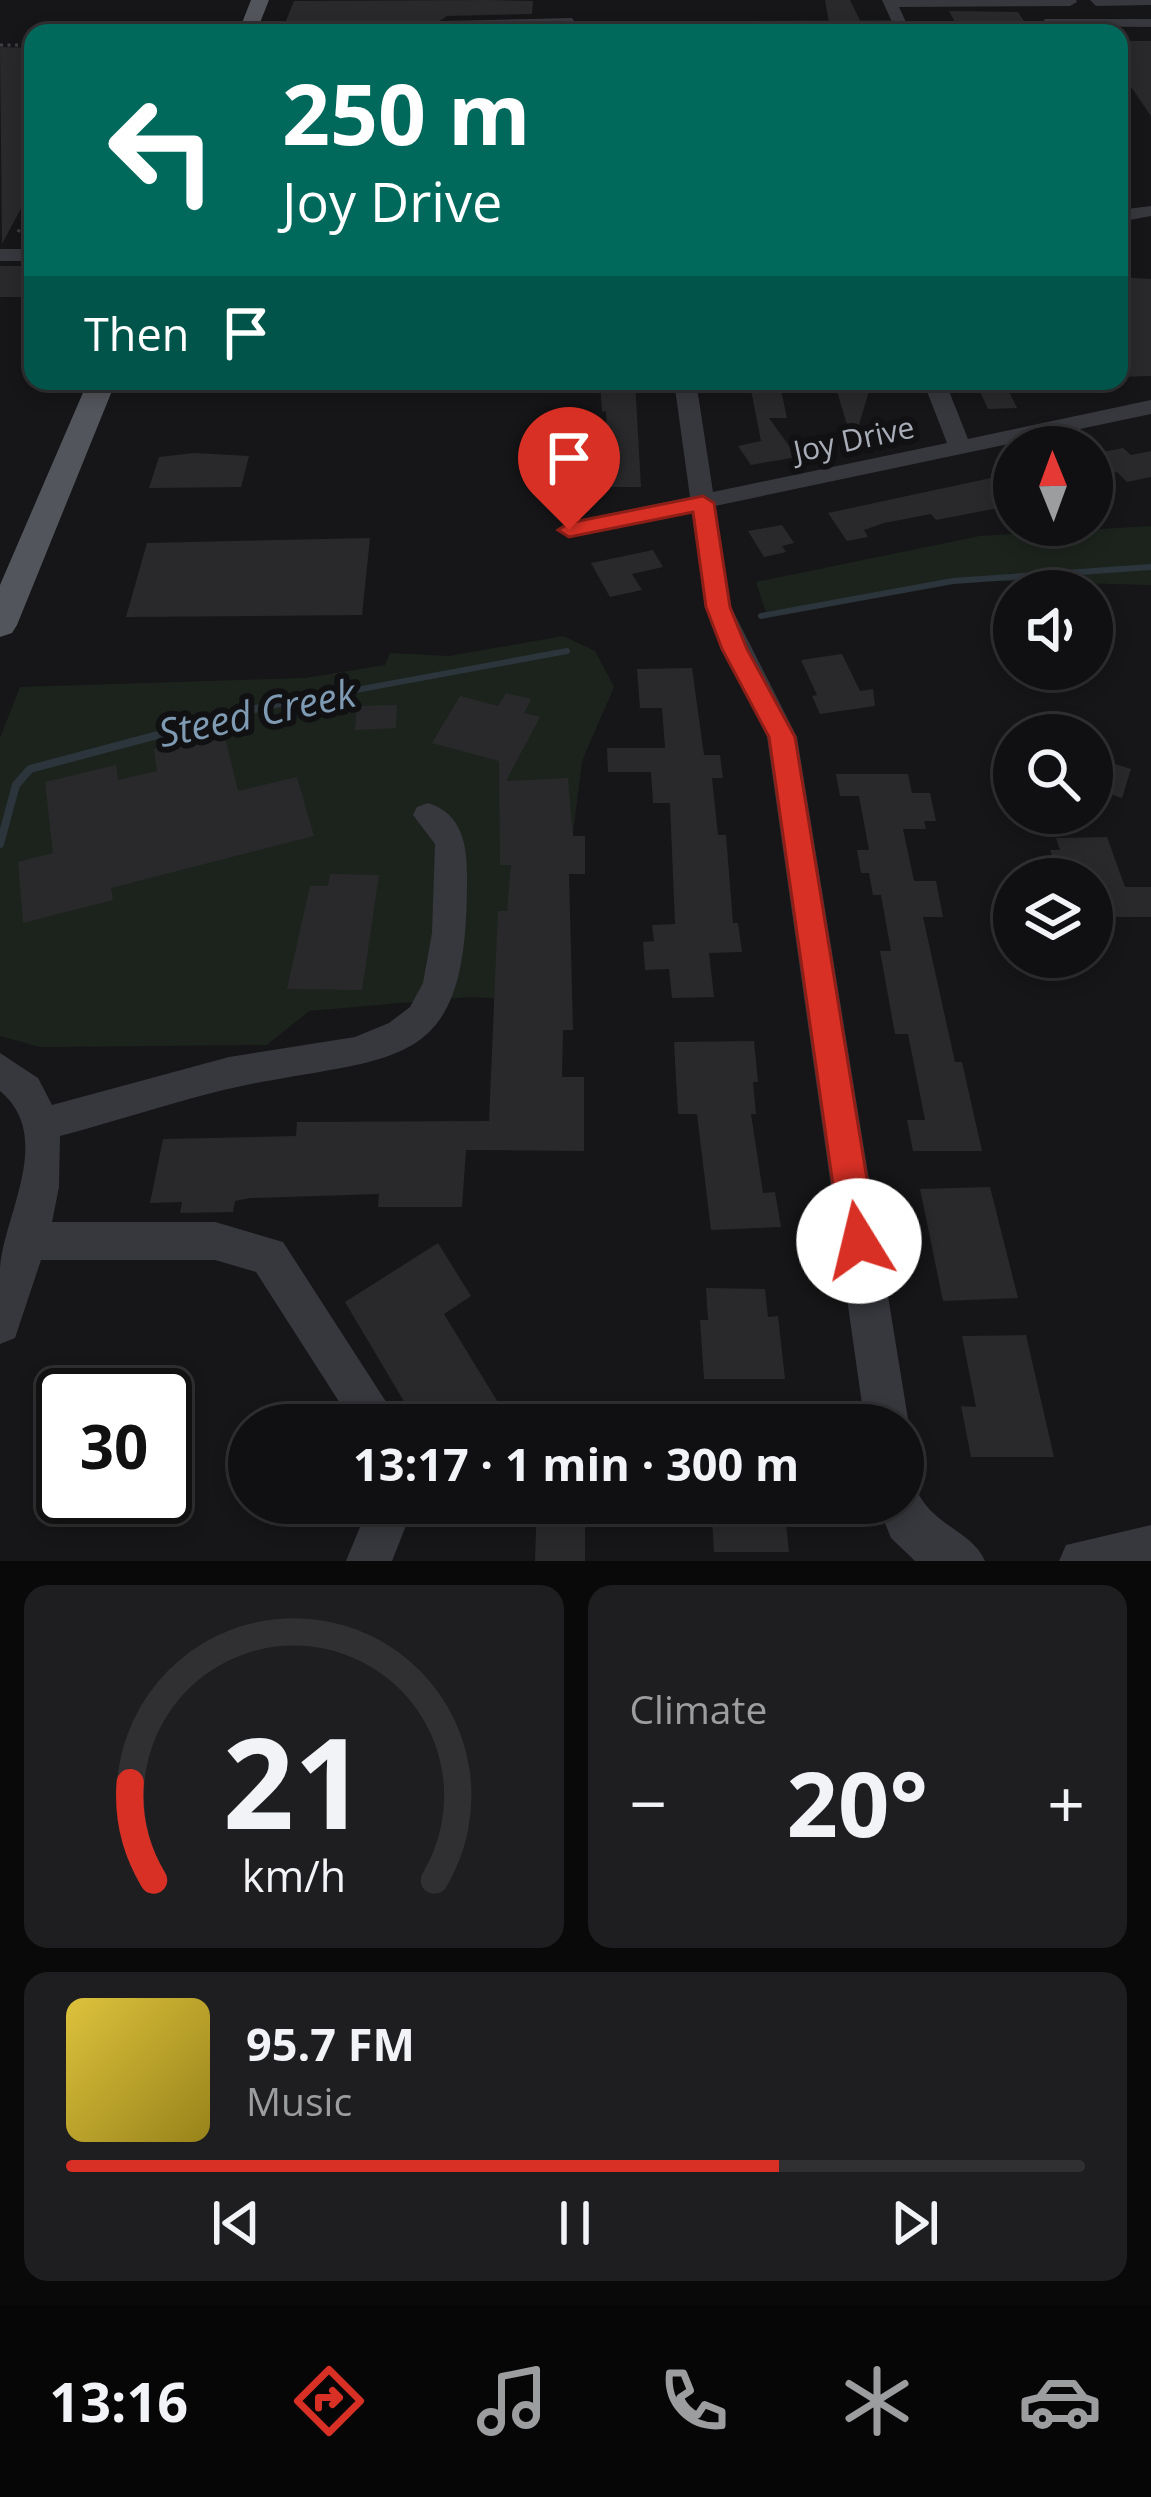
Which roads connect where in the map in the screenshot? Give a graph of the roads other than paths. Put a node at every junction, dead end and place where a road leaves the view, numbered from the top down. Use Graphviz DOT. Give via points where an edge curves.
graph roads {
  1 [pos="890,2"];
  2 [pos="1083,2"];
  3 [pos="1151,2"];
  4 [pos="572,20"];
  5 [pos="1045,23"];
  6 [pos="1099,23"];
  7 [pos="1151,23"];
  8 [pos="472,24"];
  9 [pos="98,390"];
  10 [pos="686,390"];
  11 [pos="937,390"];
  12 [pos="1151,407"];
  13 [pos="960,448"];
  14 [pos="703,503"];
  15 [pos="569,530"];
  16 [pos="0,625"];
  17 [pos="428,815"];
  18 [pos="0,1069"];
  19 [pos="43,1124"];
  20 [pos="25,1241"];
  21 [pos="0,1323"];
  22 [pos="365,1404"];
  23 [pos="884,1404"];
  24 [pos="384,1524"];
  25 [pos="911,1524"];
  26 [pos="1151,1548"];
  27 [pos="945,1558"];
  28 [pos="369,1561"];
  29 [pos="1082,1561"];
  1 -- 2 [label="street"];
  2 -- 3 [label="street"];
  2 -- 6 [label="street"];
  4 -- 8 [label="street"];
  5 -- 6 [label="street"];
  6 -- 7 [label="street"];
  9 -- 16 [label="main road"];
  10 -- 14 [label="street"];
  11 -- 13 [label="street"];
  12 -- 13 [label="street, Joy Drive"];
  13 -- 14 [label="street, Joy Drive"];
  14 -- 15 [label="street, Joy Drive"];
  14 -- 23 [label="street" via="718,607 782,737"];
  17 -- 19 [label="street" via="451,840 452,918 424,1017 376,1046 234,1072"];
  18 -- 19 [label="street" via="28,1090"];
  19 -- 20 [label="street"];
  20 -- 21 [label="street"];
  20 -- 22 [label="street" via="215,1241 269,1256"];
  24 -- 28 [label="street"];
  25 -- 27 [label="street"];
  26 -- 29 [label="street"];
}
